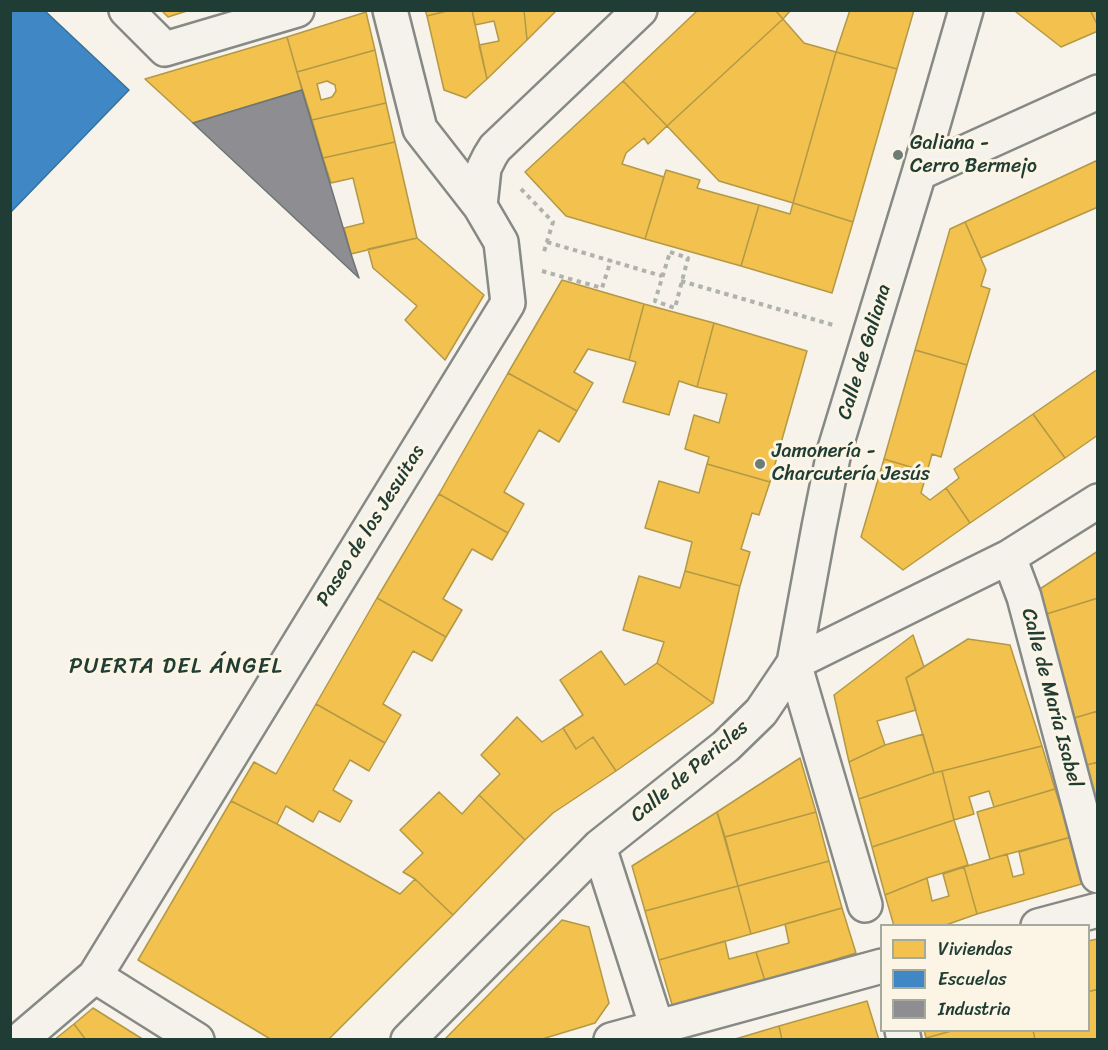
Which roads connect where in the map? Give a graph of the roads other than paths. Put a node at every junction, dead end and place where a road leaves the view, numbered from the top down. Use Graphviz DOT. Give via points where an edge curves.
graph roads {
  1 [pos="126,10"];
  2 [pos="297,10"];
  3 [pos="390,10"];
  4 [pos="640,10"];
  5 [pos="966,10"];
  6 [pos="1098,92"];
  7 [pos="919,174"];
  8 [pos="480,206"];
  9 [pos="1098,501"];
  10 [pos="1008,557"];
  11 [pos="794,663"];
  12 [pos="599,847"];
  13 [pos="1098,876"];
  14 [pos="865,905"];
  15 [pos="1098,910"];
  16 [pos="1046,924"];
  17 [pos="880,967"];
  18 [pos="95,976"];
  19 [pos="659,1033"];
  20 [pos="20,1040"];
  21 [pos="197,1040"];
  22 [pos="408,1040"];
  23 [pos="611,1040"];
  1 -- 2 [label="street" via="165,49"];
  3 -- 8 [label="street, Paseo de los Jesuitas" via="420,129"];
  4 -- 8 [label="street" via="495,148 484,168"];
  5 -- 7 [label="street, Calle de Galiana"];
  6 -- 7 [label="street"];
  7 -- 11 [label="street, Calle de Galiana" via="834,452"];
  8 -- 18 [label="street, Paseo de los Jesuitas" via="501,242 507,303"];
  9 -- 10 [label="street, Calle de Pericles"];
  10 -- 11 [label="street, Calle de Pericles"];
  10 -- 13 [label="street, Calle de María Isabel" via="1024,597"];
  11 -- 12 [label="street, Calle de Pericles" via="761,712 726,746"];
  11 -- 14 [label="street, Calle de Galiana"];
  12 -- 19 [label="street"];
  12 -- 22 [label="street, Calle de Pericles"];
  15 -- 16 [label="street"];
  17 -- 19 [label="street"];
  18 -- 20 [label="street, Paseo de los Jesuitas"];
  18 -- 21 [label="street"];
  19 -- 23 [label="street"];
}
